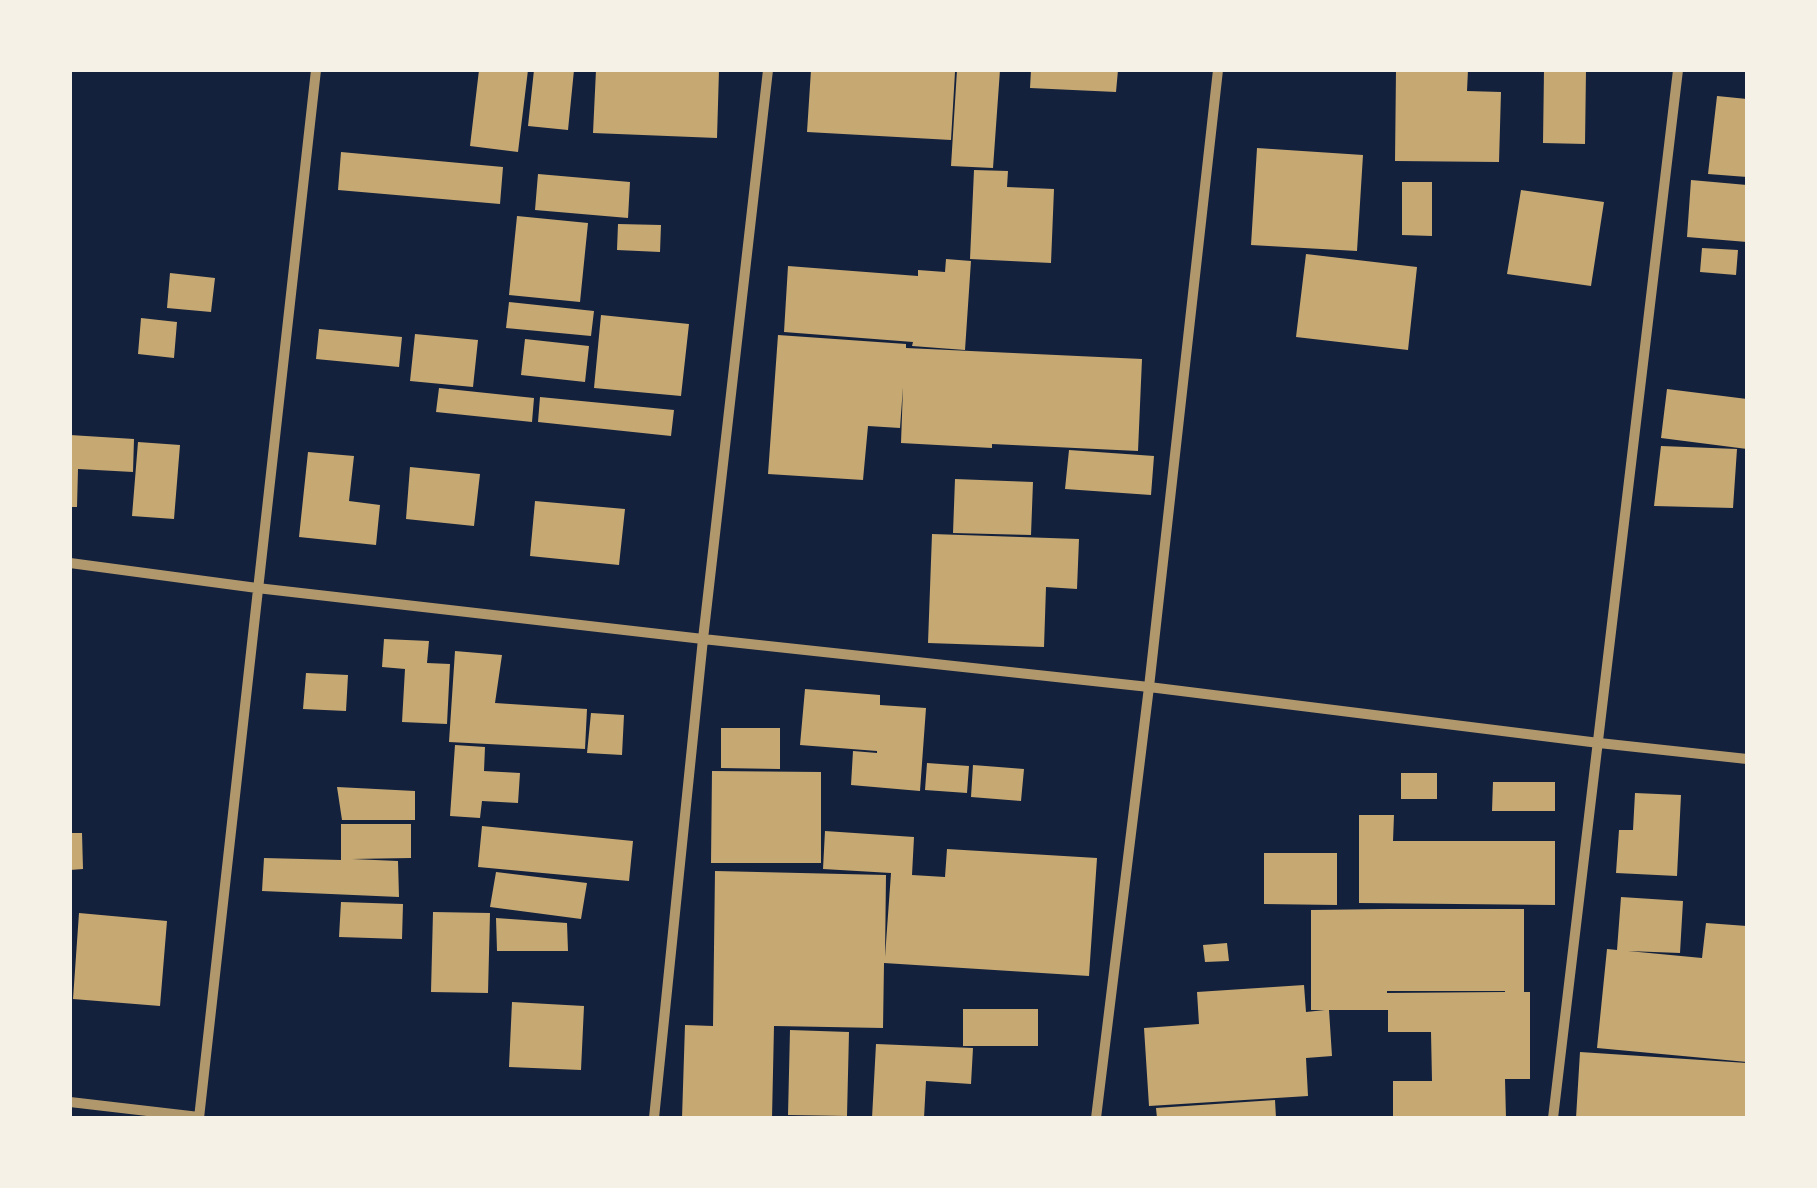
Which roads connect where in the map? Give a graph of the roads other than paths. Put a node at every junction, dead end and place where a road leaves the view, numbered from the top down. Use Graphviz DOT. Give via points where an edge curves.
graph roads {
  1 [pos="316,70"];
  2 [pos="768,70"];
  3 [pos="1218,70"];
  4 [pos="1678,70"];
  5 [pos="70,563"];
  6 [pos="257,588"];
  7 [pos="703,639"];
  8 [pos="1149,687"];
  9 [pos="1598,743"];
  10 [pos="1747,759"];
  11 [pos="70,1102"];
  12 [pos="199,1118"];
  13 [pos="654,1118"];
  14 [pos="1096,1118"];
  15 [pos="1554,1118"];
  1 -- 6 [label="street"];
  2 -- 7 [label="street"];
  3 -- 8 [label="street"];
  4 -- 9 [label="street"];
  5 -- 6 [label="street"];
  6 -- 7 [label="street"];
  6 -- 12 [label="street"];
  7 -- 8 [label="street"];
  7 -- 13 [label="street"];
  8 -- 9 [label="street"];
  8 -- 14 [label="street"];
  9 -- 10 [label="street"];
  9 -- 15 [label="street"];
  11 -- 12 [label="street"];
}
